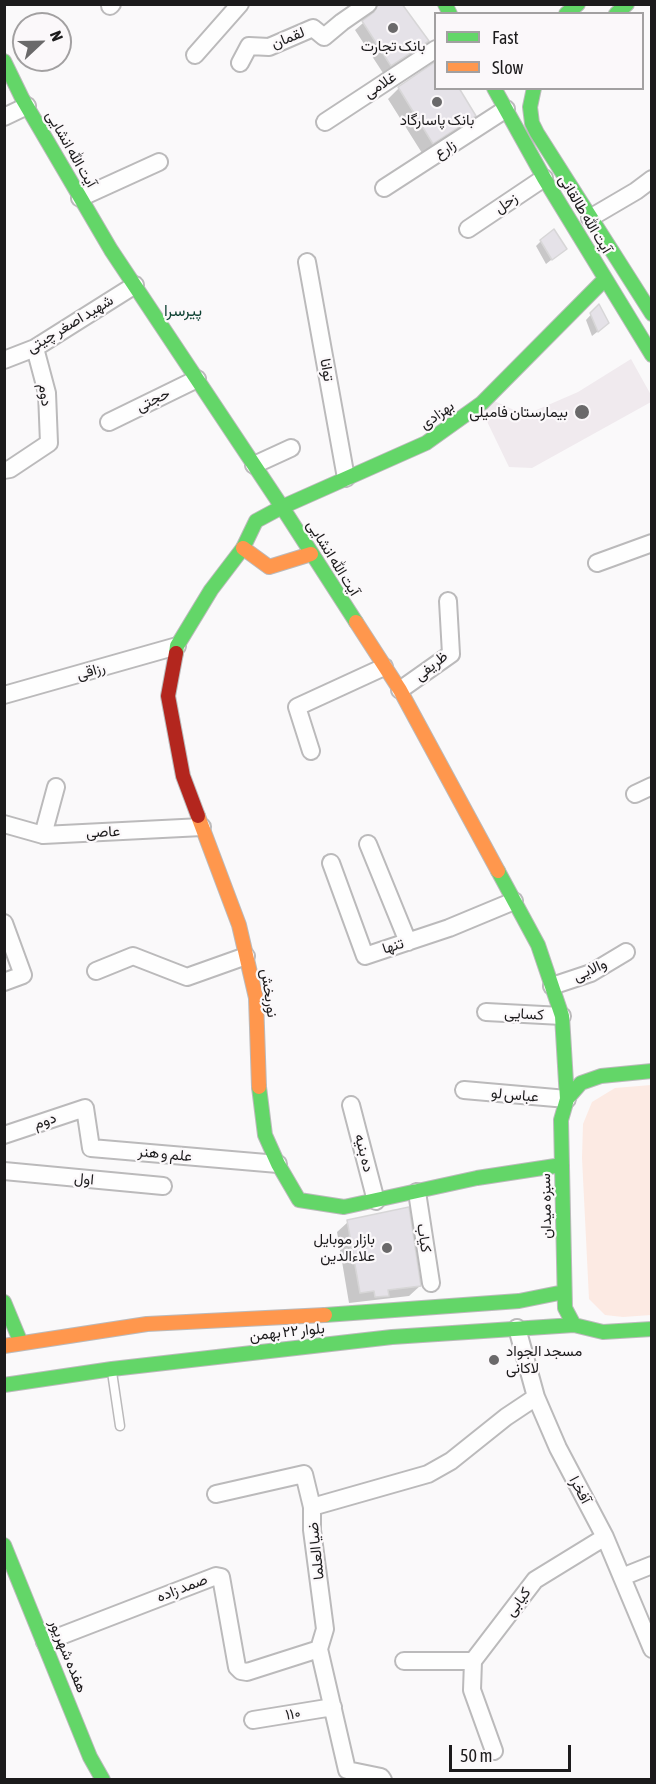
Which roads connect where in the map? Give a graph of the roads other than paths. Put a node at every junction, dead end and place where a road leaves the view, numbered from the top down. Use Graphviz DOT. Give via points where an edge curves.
graph roads {
  1 [pos="240,4"];
  2 [pos="368,4"];
  3 [pos="434,50"];
  4 [pos="195,55"];
  5 [pos="4,61"];
  6 [pos="240,63"];
  7 [pos="498,90"];
  8 [pos="534,90"];
  9 [pos="517,99"];
  10 [pos="27,106"];
  11 [pos="4,117"];
  12 [pos="325,122"];
  13 [pos="159,162"];
  14 [pos="544,178"];
  15 [pos="651,179"];
  16 [pos="384,188"];
  17 [pos="80,198"];
  18 [pos="590,218"];
  19 [pos="468,229"];
  20 [pos="307,262"];
  21 [pos="605,279"];
  22 [pos="135,285"];
  23 [pos="650,309"];
  24 [pos="35,348"];
  25 [pos="651,355"];
  26 [pos="4,360"];
  27 [pos="197,379"];
  28 [pos="109,422"];
  29 [pos="291,448"];
  30 [pos="255,465"];
  31 [pos="4,470"];
  32 [pos="346,478"];
  33 [pos="282,507"];
  34 [pos="651,543"];
  35 [pos="243,548"];
  36 [pos="311,555"];
  37 [pos="597,563"];
  38 [pos="448,601"];
  39 [pos="177,646"];
  40 [pos="384,667"];
  41 [pos="400,690"];
  42 [pos="4,695"];
  43 [pos="311,751"];
  44 [pos="651,786"];
  45 [pos="56,787"];
  46 [pos="635,794"];
  47 [pos="4,825"];
  48 [pos="202,827"];
  49 [pos="43,835"];
  50 [pos="368,844"];
  51 [pos="331,863"];
  52 [pos="514,901"];
  53 [pos="4,923"];
  54 [pos="408,942"];
  55 [pos="626,952"];
  56 [pos="246,956"];
  57 [pos="96,971"];
  58 [pos="4,982"];
  59 [pos="552,986"];
  60 [pos="486,1012"];
  61 [pos="562,1016"];
  62 [pos="651,1071"];
  63 [pos="464,1090"];
  64 [pos="567,1100"];
  65 [pos="351,1105"];
  66 [pos="85,1108"];
  67 [pos="4,1135"];
  68 [pos="278,1164"];
  69 [pos="562,1165"];
  70 [pos="4,1171"];
  71 [pos="163,1186"];
  72 [pos="417,1192"];
  73 [pos="376,1201"];
  74 [pos="431,1283"];
  75 [pos="564,1292"];
  76 [pos="532,1299"];
  77 [pos="4,1302"];
  78 [pos="574,1325"];
  79 [pos="517,1328"];
  80 [pos="536,1328"];
  81 [pos="651,1329"];
  82 [pos="269,1335"];
  83 [pos="21,1343"];
  84 [pos="4,1346"];
  85 [pos="112,1369"];
  86 [pos="4,1385"];
  87 [pos="536,1396"];
  88 [pos="120,1426"];
  89 [pos="216,1494"];
  90 [pos="312,1508"];
  91 [pos="604,1537"];
  92 [pos="4,1545"];
  93 [pos="651,1565"];
  94 [pos="622,1577"];
  95 [pos="45,1642"];
  96 [pos="318,1649"];
  97 [pos="651,1649"];
  98 [pos="404,1661"];
  99 [pos="473,1661"];
  100 [pos="333,1707"];
  101 [pos="253,1720"];
  102 [pos="494,1751"];
  103 [pos="104,1779"];
  104 [pos="383,1779"];
  1 -- 4 [label="street"];
  2 -- 6 [label="street, لقمان" via="324,37 313,28 269,47 249,46"];
  3 -- 12 [label="street, غلامی"];
  5 -- 10 [label="street, آیت الله انشایی"];
  7 -- 9 [label="street, آیت الله طالقانی"];
  8 -- 18 [label="street, آیت الله طالقانی" via="532,123"];
  9 -- 14 [label="street, آیت الله طالقانی"];
  9 -- 16 [label="street, زارع"];
  10 -- 11 [label="street"];
  10 -- 17 [label="street, آیت الله انشایی"];
  13 -- 17 [label="street"];
  14 -- 19 [label="street, زحل"];
  14 -- 21 [label="street, آیت الله طالقانی"];
  15 -- 18 [label="street"];
  17 -- 22 [label="street, آیت الله انشایی"];
  18 -- 23 [label="street, آیت الله طالقانی"];
  20 -- 32 [label="street, توانا"];
  21 -- 25 [label="street, آیت الله طالقانی"];
  21 -- 32 [label="street, بهزادی" via="482,403 426,443"];
  22 -- 24 [label="street, شهید اصغر چیتی"];
  22 -- 27 [label="street, آیت الله انشایی"];
  24 -- 26 [label="street, شهید اصغر چیتی"];
  24 -- 31 [label="street, دوم" via="47,393 49,443"];
  27 -- 28 [label="street, حجتی"];
  27 -- 30 [label="street, آیت الله انشایی"];
  29 -- 30 [label="street"];
  30 -- 33 [label="street, آیت الله انشایی"];
  32 -- 33 [label="street, بهزادی"];
  33 -- 35 [label="street, نوربخش" via="256,521"];
  33 -- 36 [label="street, آیت الله انشایی"];
  34 -- 37 [label="street"];
  35 -- 36 [label="street" via="269,567"];
  35 -- 39 [label="street, نوربخش" via="211,590"];
  36 -- 40 [label="street, آیت الله انشایی"];
  38 -- 41 [label="street, ظریفی" via="451,654"];
  39 -- 42 [label="street, رزاقی"];
  39 -- 48 [label="street, نوربخش" via="168,696 183,776"];
  40 -- 41 [label="street, آیت الله انشایی"];
  40 -- 43 [label="street" via="297,707"];
  41 -- 52 [label="street, آیت الله انشایی"];
  44 -- 46 [label="street"];
  45 -- 49 [label="street"];
  47 -- 49 [label="street, عاصی"];
  48 -- 49 [label="street, عاصی"];
  48 -- 56 [label="street, نوربخش" via="239,925"];
  50 -- 54 [label="street"];
  51 -- 54 [label="street, تنها" via="365,956"];
  52 -- 54 [label="street, تنها"];
  52 -- 59 [label="street, آیت الله انشایی" via="538,945"];
  53 -- 58 [label="street" via="23,975"];
  55 -- 59 [label="street, والایی" via="591,973"];
  56 -- 57 [label="street" via="187,976 133,956"];
  56 -- 68 [label="street, نوربخش" via="256,998 258,1076 266,1136"];
  59 -- 61 [label="street, آیت الله انشایی"];
  60 -- 61 [label="street, کسایی"];
  61 -- 64 [label="street, آیت الله انشایی"];
  62 -- 64 [label="street" via="601,1076 581,1083"];
  63 -- 64 [label="street, عباس لو"];
  64 -- 69 [label="street, سبزه میدان" via="561,1120"];
  65 -- 73 [label="street, ده بنیه"];
  66 -- 67 [label="street, دوم"];
  66 -- 68 [label="street, علم و هنر" via="91,1148"];
  68 -- 73 [label="street, نوربخش" via="299,1200 344,1207"];
  69 -- 72 [label="street, نوربخش"];
  69 -- 75 [label="street, سبزه میدان"];
  70 -- 71 [label="street, اول"];
  72 -- 73 [label="street, نوربخش"];
  72 -- 74 [label="street, کیاب"];
  75 -- 76 [label="street, بلوار ۲۲ بهمن"];
  75 -- 78 [label="street, سبزه میدان" via="565,1308"];
  76 -- 80 [label="street" via="543,1302 549,1312 545,1322"];
  76 -- 82 [label="street, بلوار ۲۲ بهمن" via="376,1312"];
  77 -- 83 [label="street"];
  78 -- 80 [label="street, بلوار ۲۲ بهمن"];
  78 -- 81 [label="street" via="603,1332"];
  79 -- 80 [label="street, بلوار ۲۲ بهمن"];
  79 -- 82 [label="street, بلوار ۲۲ بهمن" via="392,1336"];
  79 -- 87 [label="street, آفخرا"];
  82 -- 83 [label="street, بلوار ۲۲ بهمن" via="147,1324"];
  82 -- 85 [label="street, بلوار ۲۲ بهمن"];
  83 -- 84 [label="street, بلوار ۲۲ بهمن"];
  85 -- 86 [label="street, بلوار ۲۲ بهمن"];
  85 -- 88 [label="lane"];
  87 -- 90 [label="street, ضیا العلما" via="428,1474"];
  87 -- 91 [label="street, آفخرا"];
  89 -- 90 [label="street" via="304,1473"];
  90 -- 96 [label="street, ضیا العلما" via="325,1629"];
  91 -- 94 [label="street, آفخرا"];
  91 -- 99 [label="street, کیابی" via="535,1580"];
  92 -- 95 [label="street, هفده شهریور"];
  93 -- 94 [label="street"];
  94 -- 97 [label="street, آفخرا"];
  95 -- 96 [label="street, صمد زاده" via="216,1576 221,1577 237,1667 241,1671"];
  95 -- 103 [label="street, هفده شهریور" via="90,1757"];
  96 -- 100 [label="street, ضیا العلما"];
  98 -- 99 [label="street"];
  99 -- 102 [label="street" via="472,1690"];
  100 -- 101 [label="street, ۱۱۰"];
  100 -- 104 [label="street, ضیا العلما" via="347,1770"];
}
